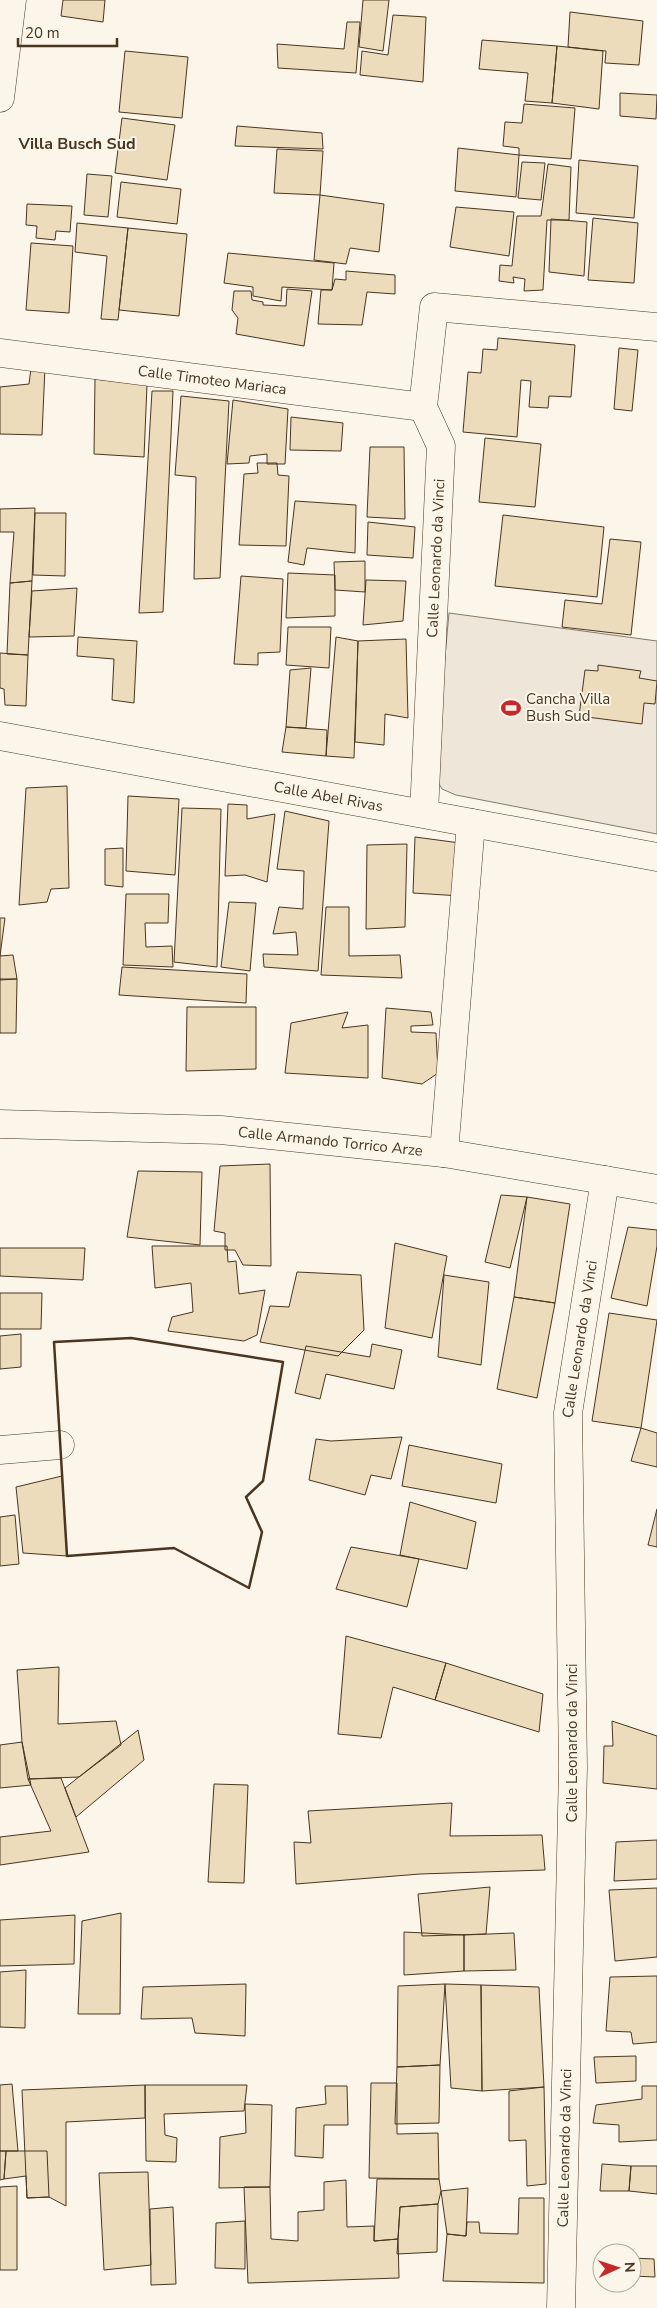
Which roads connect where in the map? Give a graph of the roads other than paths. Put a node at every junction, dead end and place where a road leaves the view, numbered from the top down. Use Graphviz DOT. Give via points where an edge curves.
graph roads {
  1 [pos="12,0"];
  2 [pos="0,98"];
  3 [pos="657,327"];
  4 [pos="0,353"];
  5 [pos="423,407"];
  6 [pos="0,736"];
  7 [pos="424,814"];
  8 [pos="471,823"];
  9 [pos="657,858"];
  10 [pos="0,1124"];
  11 [pos="444,1153"];
  12 [pos="604,1180"];
  13 [pos="657,1189"];
  14 [pos="60,1445"];
  15 [pos="0,1450"];
  16 [pos="562,2308"];
  1 -- 2 [label="street"];
  3 -- 5 [label="street" via="434,307"];
  4 -- 5 [label="street, Calle Timoteo Mariaca"];
  5 -- 7 [label="street, Calle Leonardo da Vinci" via="441,446"];
  6 -- 7 [label="street, Calle Abel Rivas"];
  7 -- 8 [label="street, Calle Abel Rivas"];
  8 -- 9 [label="street, Calle Abel Rivas"];
  8 -- 11 [label="street"];
  10 -- 11 [label="street, Calle Armando Torrico Arze" via="221,1130"];
  11 -- 12 [label="street, Calle Armando Torrico Arze"];
  12 -- 13 [label="street, Calle Armando Torrico Arze"];
  12 -- 16 [label="street, Calle Leonardo da Vinci" via="568,1413 573,1767"];
  14 -- 15 [label="street"];
}
